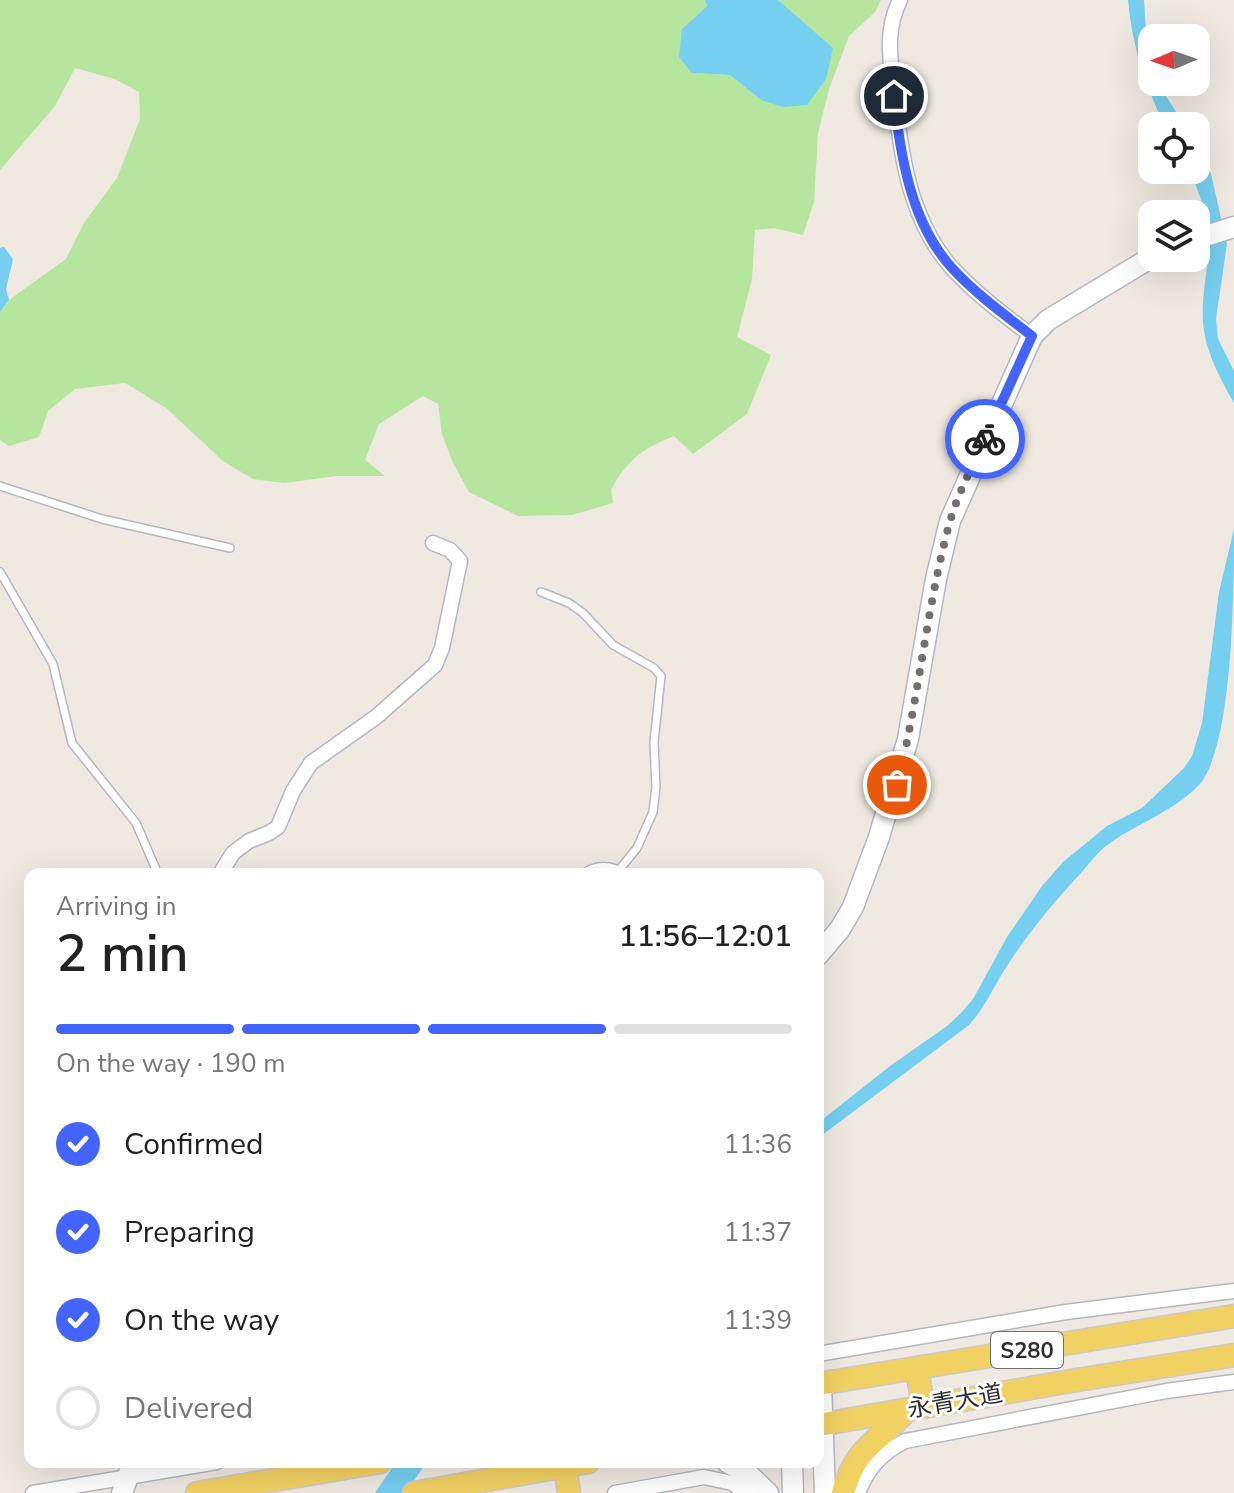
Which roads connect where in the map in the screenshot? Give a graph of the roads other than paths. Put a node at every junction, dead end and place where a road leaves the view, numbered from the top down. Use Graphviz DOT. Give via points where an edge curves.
graph roads {
  1 [pos="900,0"];
  2 [pos="1234,227"];
  3 [pos="1210,235"];
  4 [pos="1138,265"];
  5 [pos="1032,336"];
  6 [pos="0,486"];
  7 [pos="433,543"];
  8 [pos="230,548"];
  9 [pos="0,572"];
  10 [pos="541,592"];
  11 [pos="155,868"];
  12 [pos="224,868"];
  13 [pos="590,868"];
  14 [pos="609,868"];
  15 [pos="624,868"];
  16 [pos="824,948"];
  17 [pos="1234,1291"];
  18 [pos="1234,1316"];
  19 [pos="824,1353"];
  20 [pos="1234,1355"];
  21 [pos="917,1368"];
  22 [pos="1234,1382"];
  23 [pos="824,1383"];
  24 [pos="915,1408"];
  25 [pos="824,1424"];
  26 [pos="183,1468"];
  27 [pos="345,1468"];
  28 [pos="554,1468"];
  29 [pos="565,1468"];
  30 [pos="738,1468"];
  31 [pos="792,1468"];
  32 [pos="824,1468"];
  33 [pos="127,1478"];
  34 [pos="33,1493"];
  35 [pos="197,1493"];
  36 [pos="414,1493"];
  37 [pos="569,1493"];
  38 [pos="615,1493"];
  39 [pos="746,1493"];
  40 [pos="768,1493"];
  41 [pos="793,1493"];
  42 [pos="825,1493"];
  43 [pos="843,1493"];
  44 [pos="858,1493"];
  1 -- 5 [label="street" via="889,35 892,74 899,140 920,215 951,267"];
  2 -- 3 [label="street"];
  4 -- 5 [label="street" via="1048,320"];
  5 -- 16 [label="street" via="950,521 908,739 853,907"];
  6 -- 8 [label="lane" via="102,519"];
  7 -- 12 [label="street" via="460,561 435,665 376,717 311,763 278,827 233,853"];
  9 -- 11 [label="lane" via="53,664 72,743 136,823"];
  10 -- 15 [label="lane" via="569,603 613,645 661,676 653,812"];
  13 -- 14 [label="lane"];
  17 -- 19 [label="street" via="1066,1312"];
  18 -- 21 [label="main road, 永青大道 / S280"];
  20 -- 24 [label="main road, 永青大道 / S280"];
  21 -- 23 [label="main road, 永青大道 / S280"];
  21 -- 24 [label="main road"];
  22 -- 44 [label="street" via="905,1441 877,1459"];
  24 -- 25 [label="main road, 永青大道 / S280"];
  24 -- 43 [label="main road" via="856,1458"];
  26 -- 33 [label="street"];
  27 -- 35 [label="main road"];
  28 -- 36 [label="main road"];
  29 -- 37 [label="main road"];
  30 -- 40 [label="street"];
  31 -- 41 [label="street"];
  32 -- 42 [label="street"];
  33 -- 34 [label="street"];
  38 -- 39 [label="street" via="704,1477 732,1483"];
}
